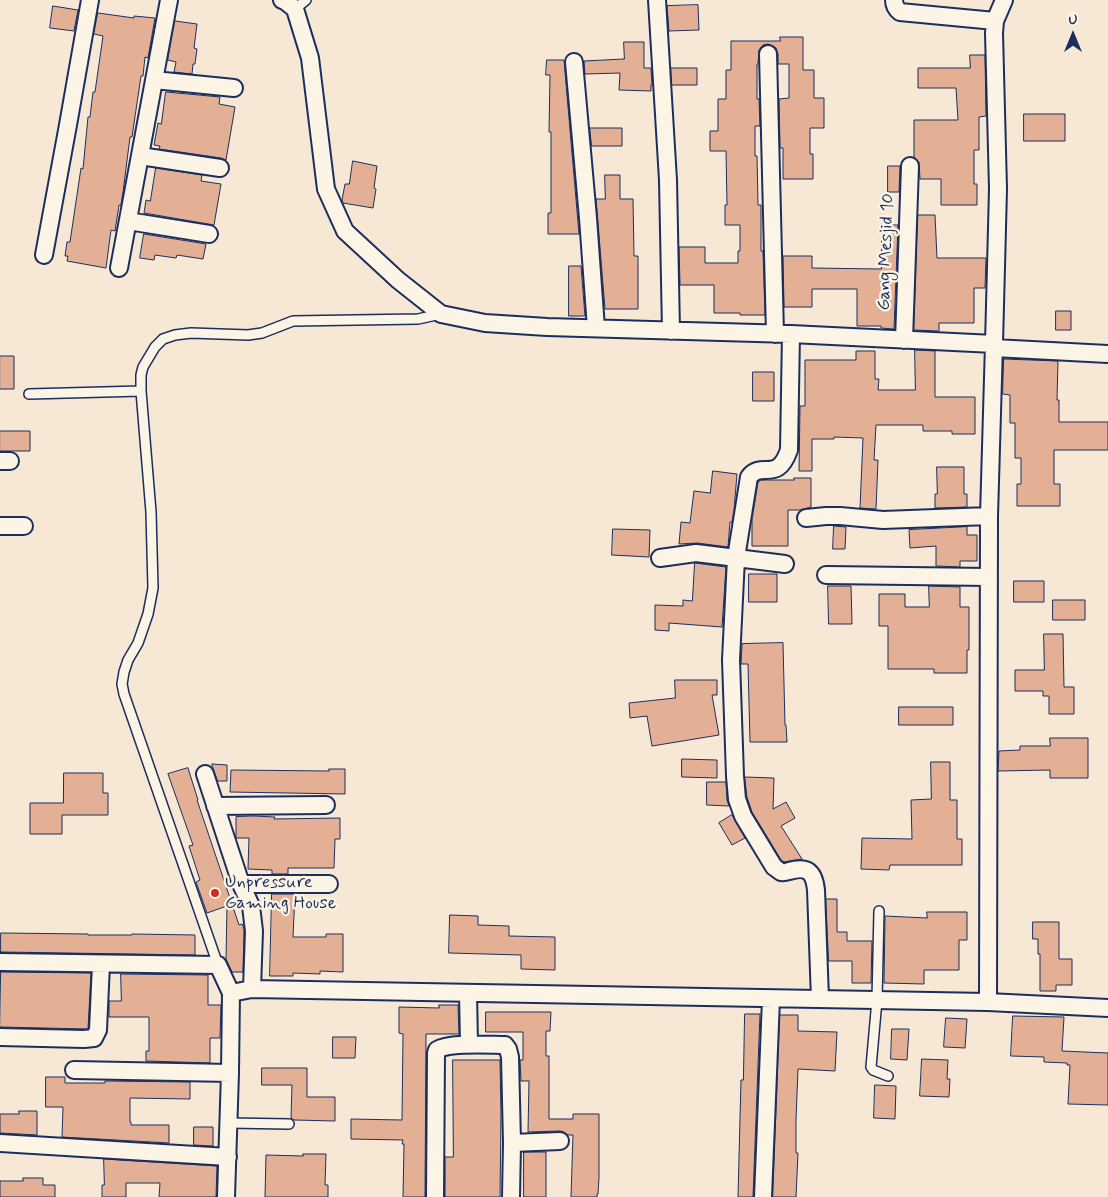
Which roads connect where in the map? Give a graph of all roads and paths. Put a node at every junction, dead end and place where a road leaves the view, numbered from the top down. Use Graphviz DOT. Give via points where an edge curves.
graph roads {
  1 [pos="90,0"];
  2 [pos="169,0"];
  3 [pos="657,0"];
  4 [pos="894,0"];
  5 [pos="1004,0"];
  6 [pos="294,3"];
  7 [pos="995,21"];
  8 [pos="768,54"];
  9 [pos="574,62"];
  10 [pos="154,80"];
  11 [pos="234,88"];
  12 [pos="140,156"];
  13 [pos="910,166"];
  14 [pos="220,168"];
  15 [pos="128,221"];
  16 [pos="209,234"];
  17 [pos="44,255"];
  18 [pos="119,268"];
  19 [pos="441,314"];
  20 [pos="596,328"];
  21 [pos="671,331"];
  22 [pos="775,334"];
  23 [pos="791,334"];
  24 [pos="904,340"];
  25 [pos="994,346"];
  26 [pos="1108,354"];
  27 [pos="141,391"];
  28 [pos="29,394"];
  29 [pos="989,516"];
  30 [pos="806,518"];
  31 [pos="0,526"];
  32 [pos="24,526"];
  33 [pos="660,558"];
  34 [pos="736,558"];
  35 [pos="785,564"];
  36 [pos="826,575"];
  37 [pos="989,577"];
  38 [pos="205,774"];
  39 [pos="326,805"];
  40 [pos="215,806"];
  41 [pos="241,884"];
  42 [pos="328,884"];
  43 [pos="879,911"];
  44 [pos="0,962"];
  45 [pos="101,964"];
  46 [pos="218,965"];
  47 [pos="252,989"];
  48 [pos="232,993"];
  49 [pos="468,993"];
  50 [pos="771,999"];
  51 [pos="820,999"];
  52 [pos="877,1000"];
  53 [pos="988,1002"];
  54 [pos="1108,1008"];
  55 [pos="0,1037"];
  56 [pos="468,1044"];
  57 [pos="74,1070"];
  58 [pos="230,1073"];
  59 [pos="888,1076"];
  60 [pos="229,1123"];
  61 [pos="289,1124"];
  62 [pos="560,1141"];
  63 [pos="0,1143"];
  64 [pos="512,1143"];
  65 [pos="228,1157"];
  66 [pos="226,1197"];
  67 [pos="435,1197"];
  68 [pos="511,1197"];
  69 [pos="763,1197"];
  1 -- 17 [label="street"];
  2 -- 10 [label="street"];
  3 -- 21 [label="street" via="668,180"];
  4 -- 7 [label="street" via="900,12"];
  5 -- 7 [label="street"];
  6 -- 19 [label="street" via="310,58 326,188 345,231"];
  7 -- 25 [label="street" via="998,189"];
  8 -- 22 [label="street"];
  9 -- 20 [label="street"];
  10 -- 11 [label="street"];
  10 -- 12 [label="street"];
  12 -- 14 [label="street"];
  12 -- 15 [label="street"];
  13 -- 24 [label="street, Gang Mesjid 10"];
  15 -- 16 [label="street"];
  15 -- 18 [label="street"];
  19 -- 20 [label="street" via="485,323"];
  19 -- 27 [label="lane" via="418,319 294,321 262,333 175,334 163,339 143,367"];
  20 -- 21 [label="street"];
  21 -- 22 [label="street"];
  22 -- 23 [label="street"];
  23 -- 24 [label="street"];
  23 -- 34 [label="street" via="789,450 782,465 769,471 753,472 749,477"];
  24 -- 25 [label="street"];
  25 -- 26 [label="street"];
  25 -- 29 [label="street"];
  27 -- 28 [label="lane"];
  27 -- 46 [label="lane" via="151,512 153,588 148,614 128,660 122,684"];
  29 -- 30 [label="street" via="890,520 840,516"];
  29 -- 37 [label="street"];
  31 -- 32 [label="street"];
  33 -- 34 [label="street" via="696,553"];
  34 -- 35 [label="street"];
  34 -- 51 [label="street" via="732,660 737,798 774,867 780,872 802,868 808,870 814,879"];
  36 -- 37 [label="street"];
  37 -- 53 [label="street"];
  38 -- 40 [label="street"];
  39 -- 40 [label="street"];
  40 -- 41 [label="street"];
  41 -- 42 [label="street"];
  41 -- 47 [label="street" via="251,906 254,931"];
  43 -- 52 [label="lane"];
  44 -- 45 [label="street"];
  45 -- 46 [label="street"];
  45 -- 55 [label="street" via="98,1030 94,1038"];
  46 -- 48 [label="street"];
  47 -- 48 [label="street"];
  47 -- 49 [label="street"];
  48 -- 58 [label="street"];
  49 -- 50 [label="street"];
  49 -- 56 [label="street"];
  50 -- 51 [label="street"];
  50 -- 69 [label="street"];
  51 -- 52 [label="street"];
  52 -- 53 [label="street"];
  52 -- 59 [label="lane" via="871,1067"];
  53 -- 54 [label="street"];
  56 -- 64 [label="street" via="505,1045 508,1048"];
  56 -- 67 [label="street" via="442,1047 436,1053"];
  57 -- 58 [label="street"];
  58 -- 60 [label="street"];
  60 -- 61 [label="lane"];
  60 -- 65 [label="street"];
  62 -- 64 [label="street"];
  63 -- 65 [label="street"];
  64 -- 68 [label="street"];
  65 -- 66 [label="street"];
}
